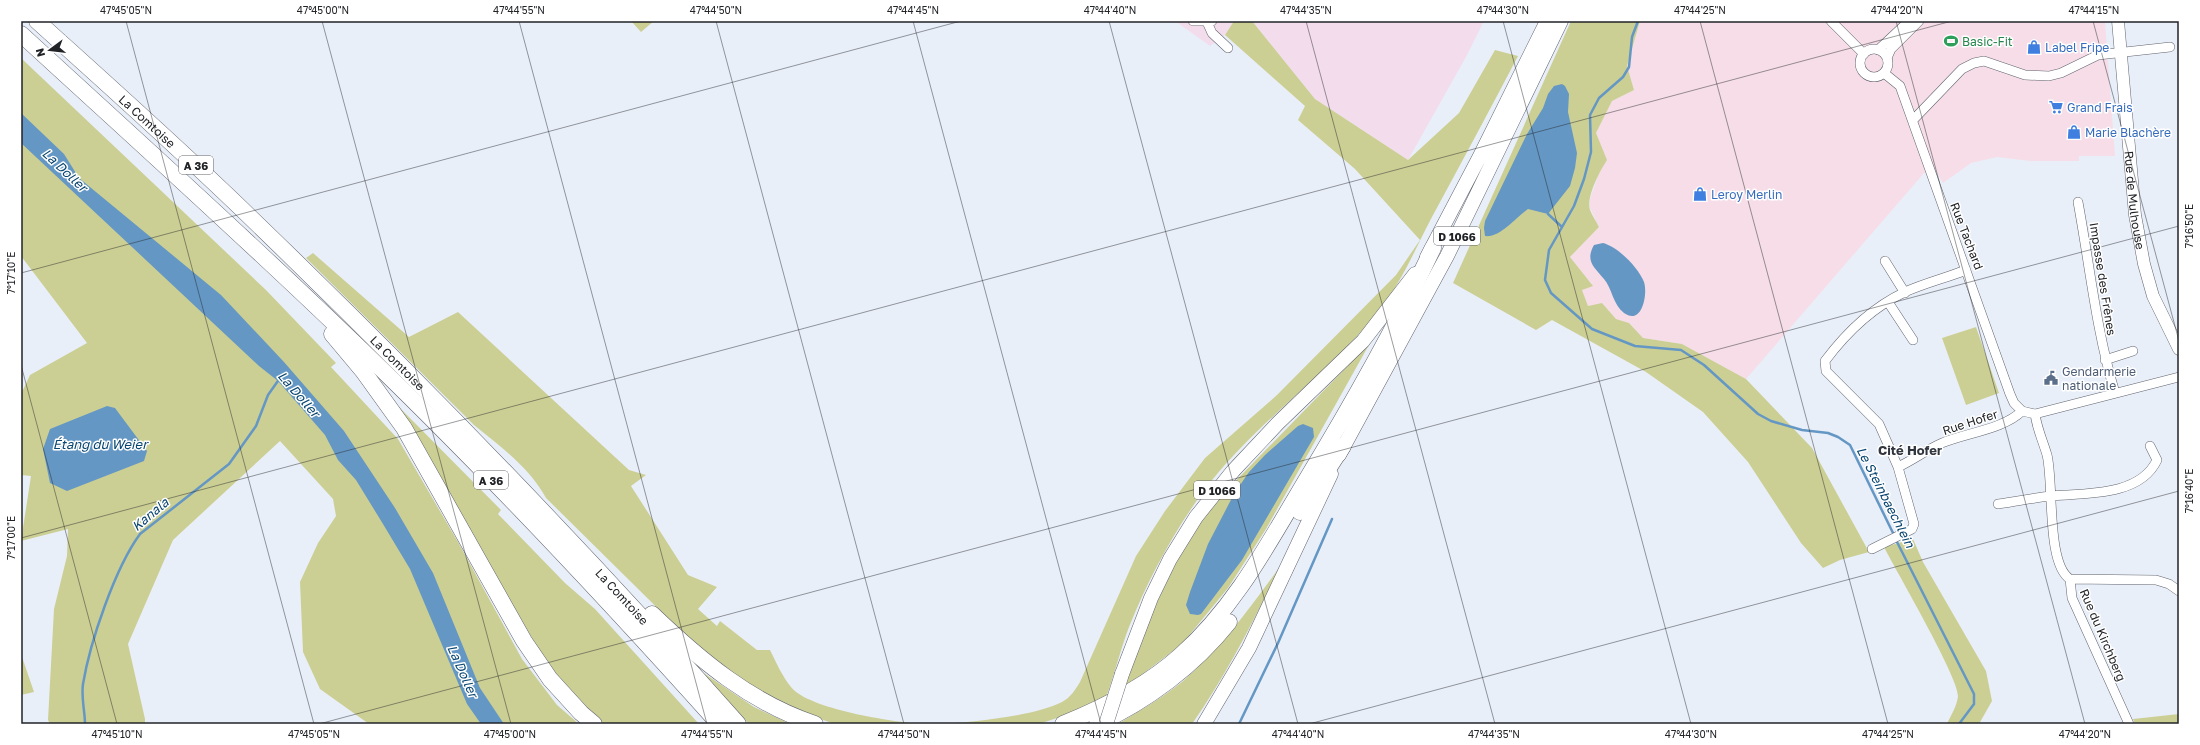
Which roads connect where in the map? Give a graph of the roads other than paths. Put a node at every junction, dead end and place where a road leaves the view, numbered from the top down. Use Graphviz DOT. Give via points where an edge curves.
graph roads {
  1 [pos="37,21"];
  2 [pos="1193,21"];
  3 [pos="1547,21"];
  4 [pos="1561,21"];
  5 [pos="1831,21"];
  6 [pos="1909,21"];
  7 [pos="1919,21"];
  8 [pos="2118,21"];
  9 [pos="1209,22"];
  10 [pos="21,34"];
  11 [pos="2170,47"];
  12 [pos="1228,48"];
  13 [pos="1878,50"];
  14 [pos="2121,52"];
  15 [pos="1864,54"];
  16 [pos="1887,58"];
  17 [pos="1884,73"];
  18 [pos="1913,120"];
  19 [pos="2078,202"];
  20 [pos="1433,248"];
  21 [pos="1885,261"];
  22 [pos="1966,270"];
  23 [pos="292,284"];
  24 [pos="1905,293"];
  25 [pos="1888,302"];
  26 [pos="1912,340"];
  27 [pos="2179,349"];
  28 [pos="2133,351"];
  29 [pos="2105,360"];
  30 [pos="2179,377"];
  31 [pos="2115,393"];
  32 [pos="2022,411"];
  33 [pos="2035,414"];
  34 [pos="1343,446"];
  35 [pos="2150,446"];
  36 [pos="1898,467"];
  37 [pos="2051,496"];
  38 [pos="1998,504"];
  39 [pos="571,541"];
  40 [pos="1872,549"];
  41 [pos="2070,579"];
  42 [pos="2179,591"];
  43 [pos="594,724"];
  44 [pos="719,724"];
  45 [pos="738,724"];
  46 [pos="815,724"];
  47 [pos="1063,724"];
  48 [pos="1097,724"];
  49 [pos="1106,724"];
  50 [pos="1204,724"];
  51 [pos="2129,724"];
  1 -- 39 [label="highway, La Comtoise / A 36" via="249,216 350,314"];
  2 -- 9 [label="street"];
  3 -- 20 [label="highway, D 1066"];
  4 -- 34 [label="highway, D 1066" via="1447,256"];
  5 -- 15 [label="street"];
  6 -- 13 [label="street"];
  7 -- 16 [label="street" via="1891,49"];
  8 -- 14 [label="main road, Rue de Mulhouse"];
  9 -- 12 [label="street" via="1212,33"];
  10 -- 23 [label="highway, La Comtoise / A 36"];
  11 -- 14 [label="street"];
  13 -- 15 [label="street" via="1870,50"];
  13 -- 16 [label="street"];
  14 -- 18 [label="street" via="2092,57 2061,73 2037,77 2012,72 1994,63 1974,63 1962,69"];
  14 -- 27 [label="main road, Rue de Mulhouse" via="2136,215 2144,264 2153,296"];
  15 -- 17 [label="street" via="1860,62 1864,73 1876,77"];
  16 -- 17 [label="street" via="1888,66"];
  17 -- 18 [label="street, Rue Tachard" via="1900,86"];
  18 -- 22 [label="street, Rue Tachard"];
  19 -- 29 [label="street, Impasse des Frênes"];
  20 -- 47 [label="highway" via="1376,361 1246,582 1216,620 1180,656 1099,710"];
  20 -- 49 [label="highway, D 1066, bridge" via="1363,341 1232,471 1196,517 1170,559 1151,598"];
  21 -- 24 [label="street"];
  22 -- 24 [label="street"];
  22 -- 32 [label="street, Rue Tachard" via="2010,394"];
  23 -- 43 [label="highway" via="300,303 336,338 404,428 524,641 550,679"];
  23 -- 44 [label="highway, La Comtoise / A 36" via="452,440 591,584"];
  24 -- 25 [label="street"];
  25 -- 26 [label="street"];
  25 -- 36 [label="street" via="1854,328 1831,353 1824,366 1879,424"];
  28 -- 29 [label="street"];
  29 -- 31 [label="street, Impasse des Frênes"];
  30 -- 31 [label="street"];
  31 -- 33 [label="street"];
  32 -- 33 [label="street"];
  32 -- 36 [label="street, Rue Hofer" via="2008,422 1942,443"];
  33 -- 37 [label="street, Rue du Kirchberg" via="2047,456"];
  34 -- 48 [label="highway" via="1255,588 1223,628 1166,683 1124,712"];
  34 -- 50 [label="highway, D 1066" via="1249,648"];
  35 -- 37 [label="street" via="2157,460 2152,470 2132,483 2109,492"];
  36 -- 40 [label="street" via="1914,524 1912,529"];
  37 -- 38 [label="street"];
  37 -- 41 [label="street, Rue du Kirchberg" via="2053,538 2064,574"];
  39 -- 45 [label="highway, La Comtoise / A 36"];
  39 -- 46 [label="highway" via="596,557 669,630 725,678 763,702"];
  41 -- 42 [label="street" via="2156,580 2169,584"];
  41 -- 51 [label="street, Rue du Kirchberg" via="2072,598"];
}
